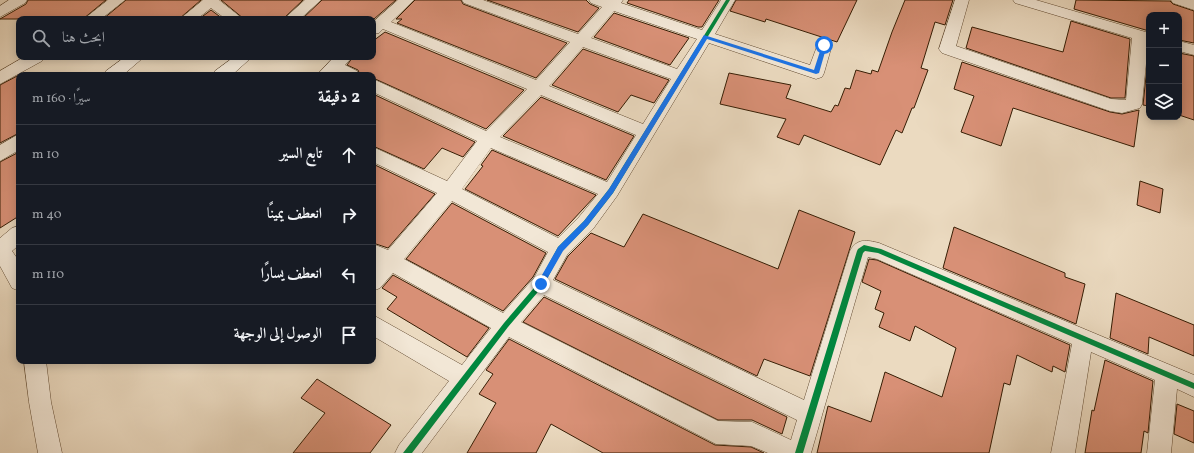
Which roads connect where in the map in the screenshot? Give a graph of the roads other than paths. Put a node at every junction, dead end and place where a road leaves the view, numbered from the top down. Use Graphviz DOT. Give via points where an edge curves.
graph roads {
  1 [pos="20,0"];
  2 [pos="118,0"];
  3 [pos="211,0"];
  4 [pos="314,0"];
  5 [pos="407,0"];
  6 [pos="469,0"];
  7 [pos="728,0"];
  8 [pos="962,0"];
  9 [pos="1020,0"];
  10 [pos="1178,0"];
  11 [pos="608,2"];
  12 [pos="1194,5"];
  13 [pos="0,12"];
  14 [pos="95,16"];
  15 [pos="191,16"];
  16 [pos="232,16"];
  17 [pos="295,16"];
  18 [pos="377,27"];
  19 [pos="1145,36"];
  20 [pos="706,37"];
  21 [pos="579,42"];
  22 [pos="824,45"];
  23 [pos="1182,47"];
  24 [pos="1194,50"];
  25 [pos="31,60"];
  26 [pos="132,60"];
  27 [pos="240,60"];
  28 [pos="334,66"];
  29 [pos="116,72"];
  30 [pos="225,72"];
  31 [pos="345,72"];
  32 [pos="682,77"];
  33 [pos="0,78"];
  34 [pos="376,86"];
  35 [pos="539,87"];
  36 [pos="648,133"];
  37 [pos="488,139"];
  38 [pos="16,143"];
  39 [pos="0,154"];
  40 [pos="376,155"];
  41 [pos="450,190"];
  42 [pos="611,191"];
  43 [pos="16,236"];
  44 [pos="0,249"];
  45 [pos="560,249"];
  46 [pos="382,257"];
  47 [pos="16,273"];
  48 [pos="376,274"];
  49 [pos="541,284"];
  50 [pos="506,325"];
  51 [pos="376,327"];
  52 [pos="1083,339"];
  53 [pos="35,364"];
  54 [pos="1167,375"];
  55 [pos="466,379"];
  56 [pos="1194,386"];
  57 [pos="811,415"];
  58 [pos="412,451"];
  59 [pos="50,453"];
  60 [pos="794,453"];
  61 [pos="799,453"];
  62 [pos="1063,453"];
  63 [pos="1159,453"];
  1 -- 13 [label="street"];
  2 -- 14 [label="street"];
  3 -- 15 [label="street"];
  3 -- 16 [label="street"];
  4 -- 17 [label="street"];
  5 -- 18 [label="street"];
  6 -- 21 [label="street"];
  7 -- 20 [label="street"];
  8 -- 19 [label="street" via="947,49 1110,105 1122,107 1134,104"];
  9 -- 19 [label="street"];
  10 -- 12 [label="street"];
  11 -- 20 [label="street"];
  11 -- 21 [label="street"];
  18 -- 35 [label="street"];
  20 -- 22 [label="street" via="816,73"];
  20 -- 32 [label="street"];
  21 -- 32 [label="street"];
  21 -- 35 [label="street"];
  23 -- 24 [label="street"];
  25 -- 33 [label="street"];
  26 -- 29 [label="street"];
  27 -- 30 [label="street"];
  28 -- 31 [label="street"];
  32 -- 36 [label="street"];
  34 -- 37 [label="street"];
  35 -- 36 [label="street"];
  35 -- 37 [label="street"];
  36 -- 42 [label="street"];
  37 -- 41 [label="street"];
  37 -- 42 [label="street"];
  38 -- 39 [label="street"];
  40 -- 41 [label="street"];
  41 -- 45 [label="street"];
  41 -- 46 [label="street"];
  42 -- 45 [label="street" via="586,223"];
  43 -- 44 [label="street"];
  44 -- 47 [label="street"];
  45 -- 49 [label="street"];
  46 -- 48 [label="street"];
  46 -- 50 [label="street"];
  49 -- 50 [label="street"];
  49 -- 57 [label="street"];
  50 -- 55 [label="street"];
  50 -- 60 [label="street" via="716,432 752,434"];
  51 -- 55 [label="street"];
  52 -- 54 [label="street"];
  52 -- 57 [label="street" via="879,251 864,248 860,251"];
  52 -- 62 [label="street"];
  53 -- 59 [label="street"];
  54 -- 56 [label="street"];
  54 -- 63 [label="street"];
  55 -- 58 [label="street"];
  57 -- 61 [label="street"];
}
